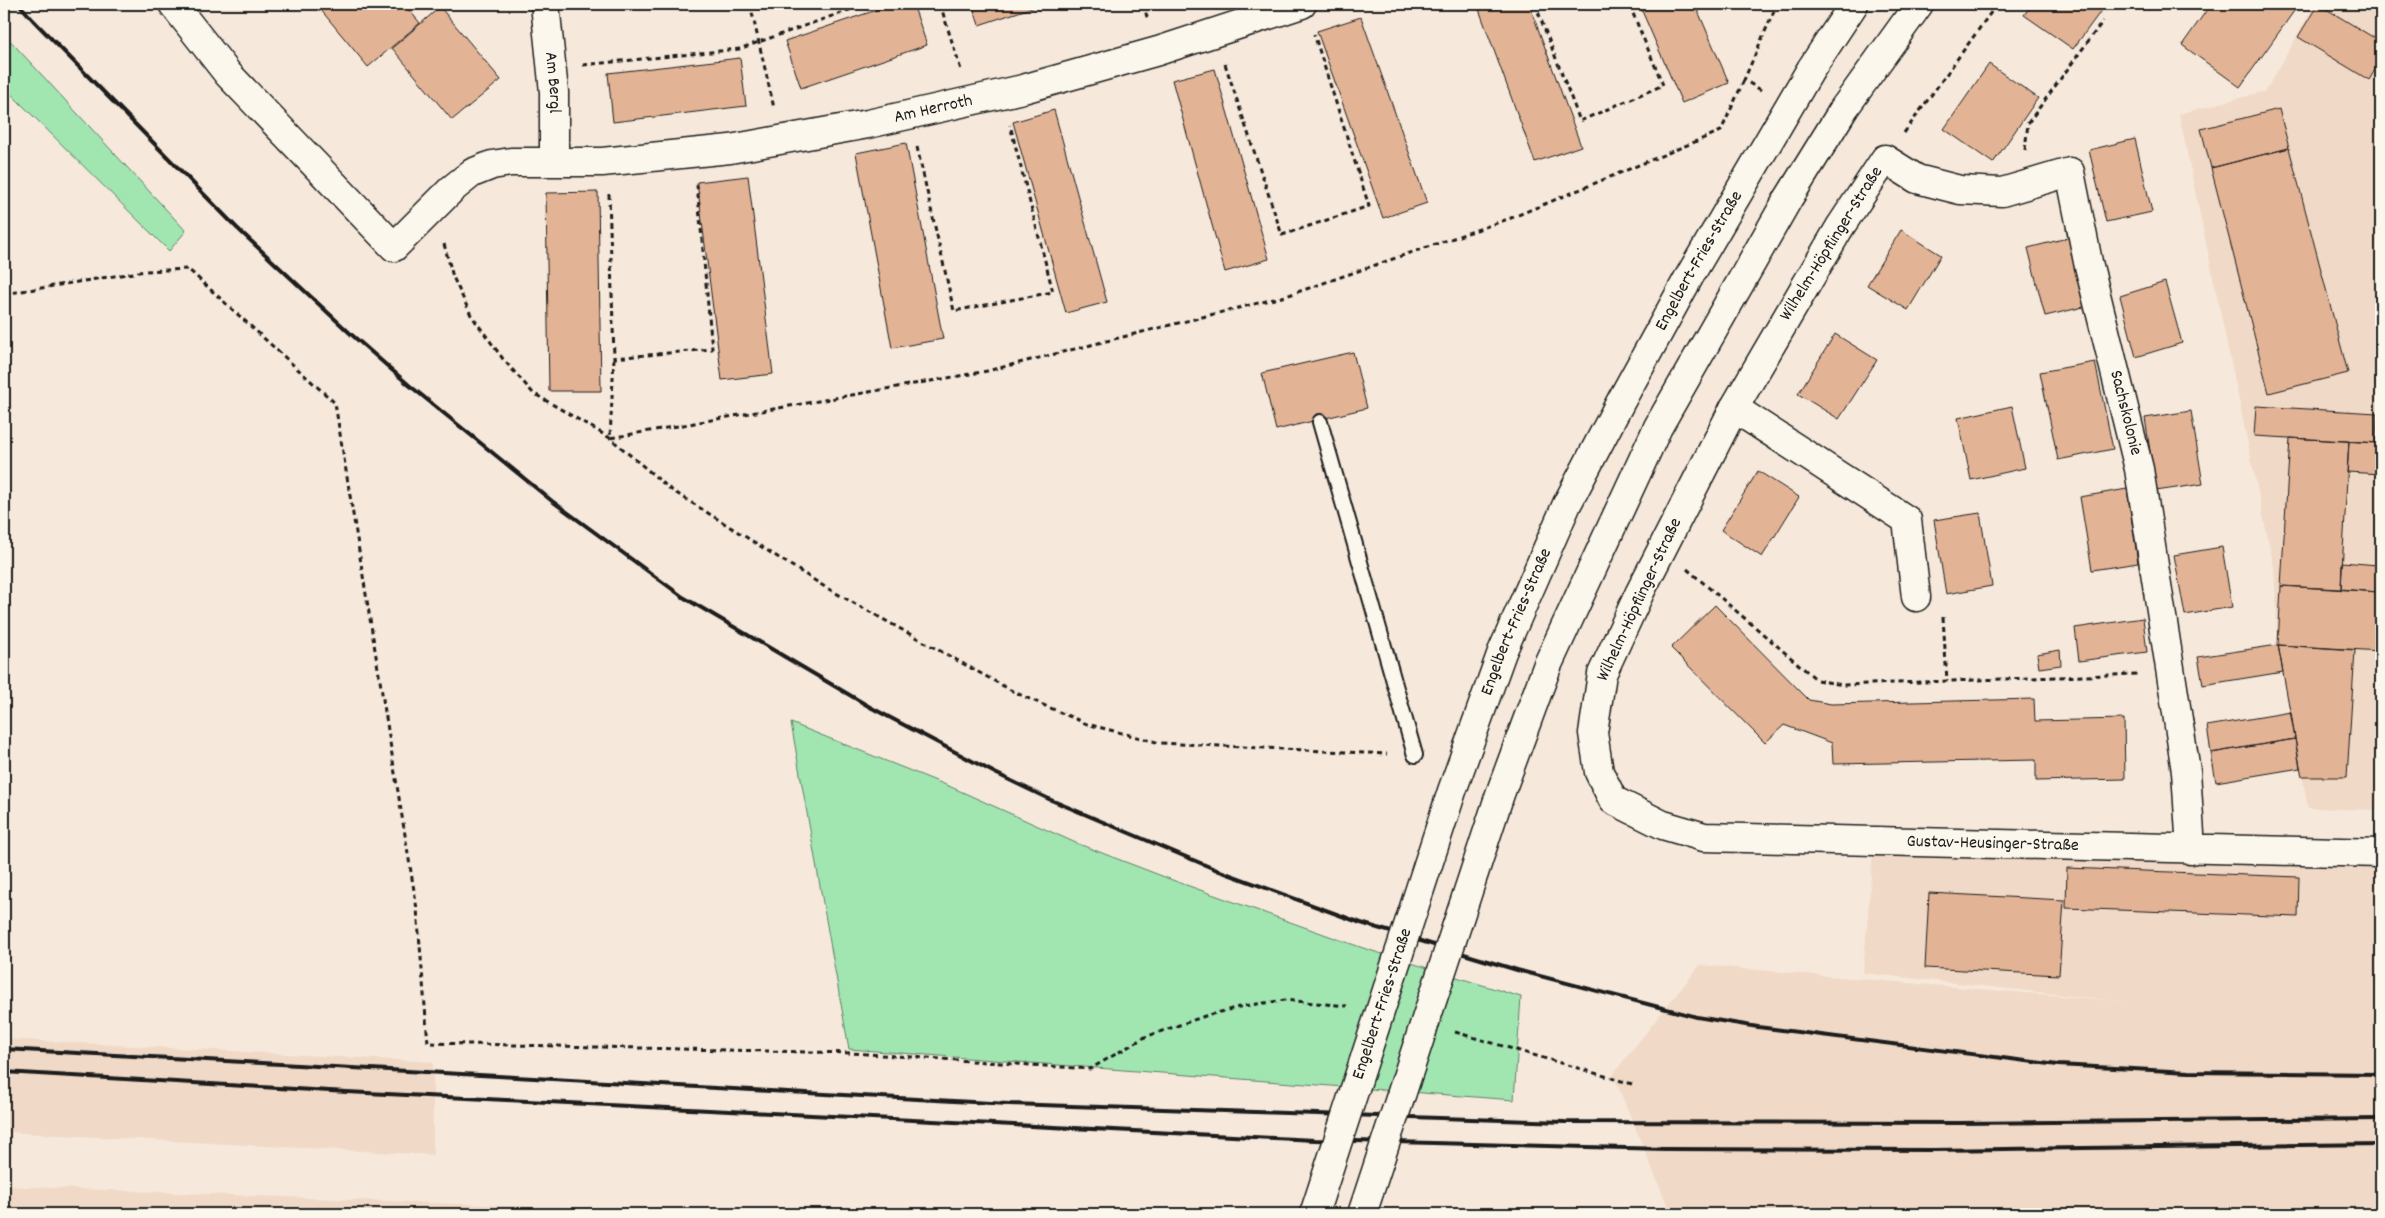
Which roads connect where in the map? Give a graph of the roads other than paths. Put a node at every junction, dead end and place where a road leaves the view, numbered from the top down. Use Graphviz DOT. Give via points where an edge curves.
graph roads {
  1 [pos="173,4"];
  2 [pos="544,4"];
  3 [pos="1302,4"];
  4 [pos="1854,4"];
  5 [pos="1919,4"];
  6 [pos="1885,159"];
  7 [pos="554,161"];
  8 [pos="1734,408"];
  9 [pos="1320,422"];
  10 [pos="1916,597"];
  11 [pos="1415,755"];
  12 [pos="1613,800"];
  13 [pos="2191,850"];
  14 [pos="2381,853"];
  15 [pos="1314,1214"];
  16 [pos="1362,1214"];
  1 -- 7 [label="street, Am Herroth" via="228,74 394,247 472,173 492,164"];
  2 -- 7 [label="street, Am Bergl" via="554,92"];
  3 -- 7 [label="street, Am Herroth" via="1158,51 909,115 730,149 608,161"];
  4 -- 15 [label="street, Engelbert-Fries-Straße, bridge" via="1811,69 1703,252 1567,504 1502,652 1452,791"];
  5 -- 16 [label="street, bridge" via="1845,107 1788,199 1658,427 1548,664 1500,794"];
  6 -- 8 [label="street, Wilhelm-Höpflinger-Straße" via="1825,252"];
  6 -- 13 [label="street, Sachskolonie" via="1917,179 1960,190 2002,192 2070,172 2088,262 2139,469 2186,771"];
  8 -- 10 [label="street" via="1907,520"];
  8 -- 12 [label="street, Wilhelm-Höpflinger-Straße" via="1602,674 1593,733 1599,772"];
  9 -- 11 [label="lane"];
  12 -- 13 [label="street, Gustav-Heusinger-Straße" via="1663,825 1704,837"];
  13 -- 14 [label="street, Gustav-Heusinger-Straße"];
}
